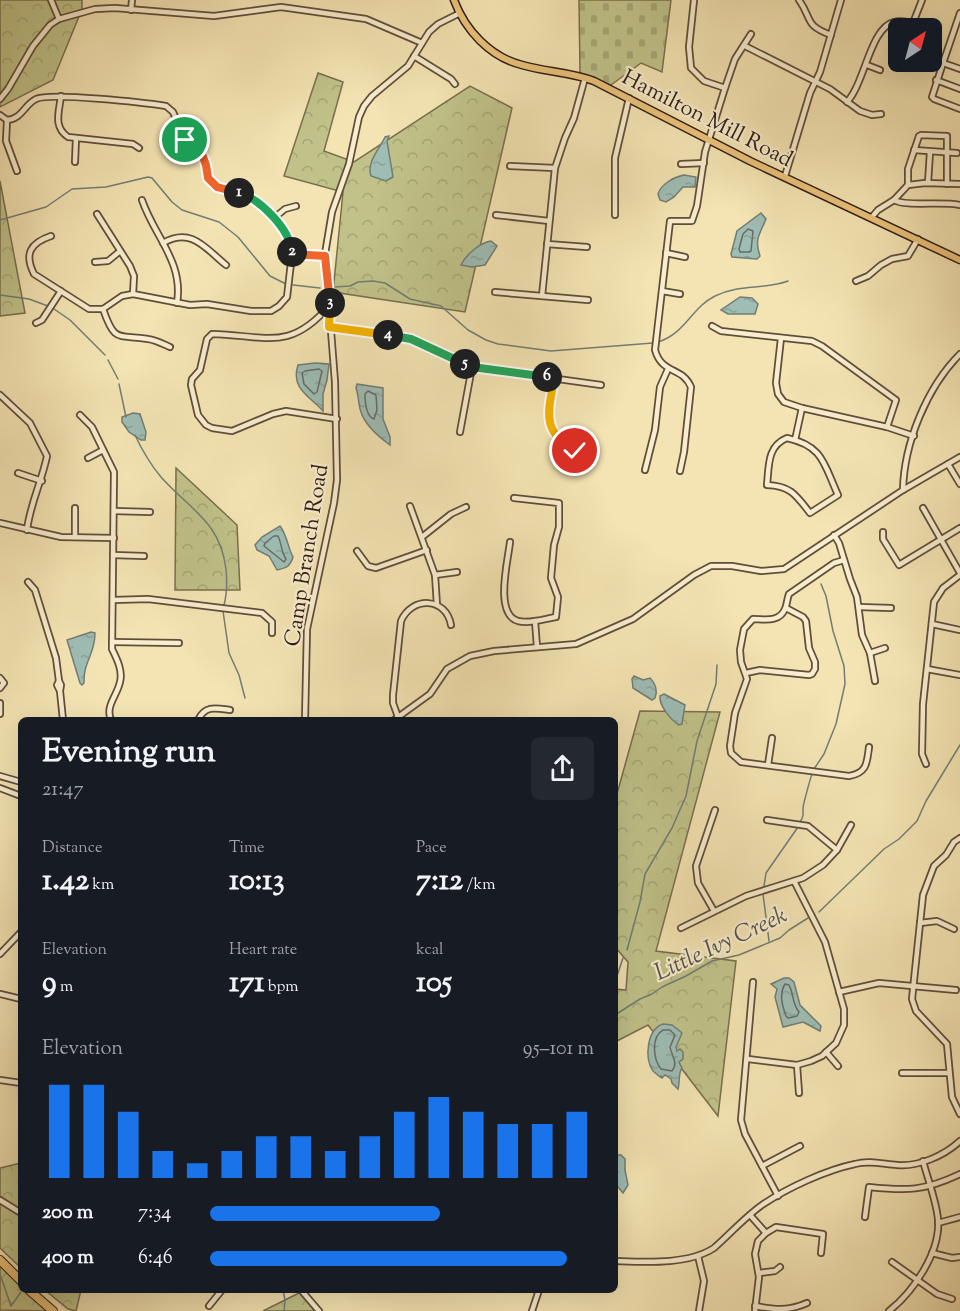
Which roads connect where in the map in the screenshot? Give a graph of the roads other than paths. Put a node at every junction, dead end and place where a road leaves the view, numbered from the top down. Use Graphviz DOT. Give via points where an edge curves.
graph roads {
  1 [pos="51,0"];
  2 [pos="132,0"];
  3 [pos="454,0"];
  4 [pos="694,0"];
  5 [pos="799,0"];
  6 [pos="841,0"];
  7 [pos="922,0"];
  8 [pos="131,10"];
  9 [pos="460,13"];
  10 [pos="960,13"];
  11 [pos="916,18"];
  12 [pos="59,19"];
  13 [pos="888,25"];
  14 [pos="751,34"];
  15 [pos="831,35"];
  16 [pos="422,43"];
  17 [pos="746,46"];
  18 [pos="414,56"];
  19 [pos="943,63"];
  20 [pos="867,65"];
  21 [pos="960,69"];
  22 [pos="880,70"];
  23 [pos="585,78"];
  24 [pos="936,80"];
  25 [pos="815,82"];
  26 [pos="455,84"];
  27 [pos="725,88"];
  28 [pos="960,89"];
  29 [pos="61,96"];
  30 [pos="629,98"];
  31 [pos="0,99"];
  32 [pos="847,102"];
  33 [pos="960,108"];
  34 [pos="881,114"];
  35 [pos="0,115"];
  36 [pos="7,120"];
  37 [pos="76,138"];
  38 [pos="710,141"];
  39 [pos="140,147"];
  40 [pos="914,150"];
  41 [pos="930,152"];
  42 [pos="946,152"];
  43 [pos="957,153"];
  44 [pos="75,162"];
  45 [pos="704,163"];
  46 [pos="681,164"];
  47 [pos="510,166"];
  48 [pos="555,168"];
  49 [pos="17,171"];
  50 [pos="785,176"];
  51 [pos="928,183"];
  52 [pos="960,183"];
  53 [pos="947,184"];
  54 [pos="908,185"];
  55 [pos="142,200"];
  56 [pos="894,200"];
  57 [pos="960,205"];
  58 [pos="296,206"];
  59 [pos="97,214"];
  60 [pos="496,215"];
  61 [pos="615,215"];
  62 [pos="872,217"];
  63 [pos="274,218"];
  64 [pos="549,221"];
  65 [pos="51,236"];
  66 [pos="918,239"];
  67 [pos="163,243"];
  68 [pos="547,244"];
  69 [pos="587,247"];
  70 [pos="119,252"];
  71 [pos="666,253"];
  72 [pos="292,254"];
  73 [pos="325,254"];
  74 [pos="685,257"];
  75 [pos="960,260"];
  76 [pos="95,262"];
  77 [pos="226,265"];
  78 [pos="856,281"];
  79 [pos="61,291"];
  80 [pos="662,291"];
  81 [pos="495,292"];
  82 [pos="133,294"];
  83 [pos="680,294"];
  84 [pos="542,296"];
  85 [pos="588,300"];
  86 [pos="177,303"];
  87 [pos="330,305"];
  88 [pos="103,309"];
  89 [pos="36,323"];
  90 [pos="712,326"];
  91 [pos="329,327"];
  92 [pos="781,338"];
  93 [pos="170,347"];
  94 [pos="960,354"];
  95 [pos="472,367"];
  96 [pos="668,369"];
  97 [pos="554,378"];
  98 [pos="601,385"];
  99 [pos="1,397"];
  100 [pos="802,408"];
  101 [pos="80,415"];
  102 [pos="337,419"];
  103 [pos="887,427"];
  104 [pos="460,432"];
  105 [pos="914,435"];
  106 [pos="795,440"];
  107 [pos="103,450"];
  108 [pos="575,451"];
  109 [pos="960,457"];
  110 [pos="88,458"];
  111 [pos="948,464"];
  112 [pos="645,470"];
  113 [pos="680,471"];
  114 [pos="18,473"];
  115 [pos="42,481"];
  116 [pos="960,484"];
  117 [pos="903,490"];
  118 [pos="514,498"];
  119 [pos="410,506"];
  120 [pos="466,507"];
  121 [pos="75,508"];
  122 [pos="923,508"];
  123 [pos="114,511"];
  124 [pos="150,512"];
  125 [pos="0,523"];
  126 [pos="960,528"];
  127 [pos="27,530"];
  128 [pos="883,532"];
  129 [pos="834,535"];
  130 [pos="75,537"];
  131 [pos="422,537"];
  132 [pos="114,538"];
  133 [pos="941,539"];
  134 [pos="510,542"];
  135 [pos="427,550"];
  136 [pos="357,551"];
  137 [pos="114,555"];
  138 [pos="144,556"];
  139 [pos="844,560"];
  140 [pos="457,572"];
  141 [pos="960,574"];
  142 [pos="435,575"];
  143 [pos="28,582"];
  144 [pos="113,600"];
  145 [pos="437,605"];
  146 [pos="786,608"];
  147 [pos="859,608"];
  148 [pos="891,608"];
  149 [pos="535,621"];
  150 [pos="932,624"];
  151 [pos="451,625"];
  152 [pos="960,630"];
  153 [pos="272,633"];
  154 [pos="112,642"];
  155 [pos="179,643"];
  156 [pos="537,646"];
  157 [pos="885,648"];
  158 [pos="870,653"];
  159 [pos="927,669"];
  160 [pos="746,673"];
  161 [pos="960,675"];
  162 [pos="0,678"];
  163 [pos="875,681"];
  164 [pos="0,689"];
  165 [pos="0,703"];
  166 [pos="230,710"];
  167 [pos="0,714"];
  168 [pos="63,717"];
  169 [pos="109,717"];
  170 [pos="200,717"];
  171 [pos="305,717"];
  172 [pos="396,717"];
  173 [pos="398,717"];
  174 [pos="772,738"];
  175 [pos="869,747"];
  176 [pos="926,764"];
  177 [pos="768,765"];
  178 [pos="0,776"];
  179 [pos="18,781"];
  180 [pos="0,788"];
  181 [pos="18,794"];
  182 [pos="715,810"];
  183 [pos="766,820"];
  184 [pos="851,825"];
  185 [pos="960,838"];
  186 [pos="837,850"];
  187 [pos="794,881"];
  188 [pos="714,910"];
  189 [pos="920,923"];
  190 [pos="681,928"];
  191 [pos="954,929"];
  192 [pos="18,935"];
  193 [pos="0,954"];
  194 [pos="753,982"];
  195 [pos="912,987"];
  196 [pos="956,990"];
  197 [pos="839,992"];
  198 [pos="0,994"];
  199 [pos="18,998"];
  200 [pos="826,1052"];
  201 [pos="748,1059"];
  202 [pos="797,1065"];
  203 [pos="838,1066"];
  204 [pos="902,1073"];
  205 [pos="949,1073"];
  206 [pos="0,1080"];
  207 [pos="18,1083"];
  208 [pos="800,1093"];
  209 [pos="960,1114"];
  210 [pos="960,1141"];
  211 [pos="800,1146"];
  212 [pos="923,1161"];
  213 [pos="762,1166"];
  214 [pos="960,1174"];
  215 [pos="929,1185"];
  216 [pos="778,1196"];
  217 [pos="0,1200"];
  218 [pos="18,1211"];
  219 [pos="750,1215"];
  220 [pos="865,1217"];
  221 [pos="960,1217"];
  222 [pos="938,1223"];
  223 [pos="766,1233"];
  224 [pos="820,1253"];
  225 [pos="932,1253"];
  226 [pos="698,1256"];
  227 [pos="960,1257"];
  228 [pos="0,1260"];
  229 [pos="618,1262"];
  230 [pos="892,1262"];
  231 [pos="780,1267"];
  232 [pos="759,1273"];
  233 [pos="18,1278"];
  234 [pos="918,1281"];
  235 [pos="32,1293"];
  236 [pos="220,1293"];
  237 [pos="304,1293"];
  238 [pos="538,1293"];
  239 [pos="952,1299"];
  240 [pos="807,1303"];
  241 [pos="209,1306"];
  242 [pos="896,1306"];
  243 [pos="755,1309"];
  244 [pos="53,1311"];
  245 [pos="319,1311"];
  246 [pos="531,1311"];
  247 [pos="699,1311"];
  248 [pos="889,1311"];
  249 [pos="901,1311"];
  1 -- 12 [label="street"];
  2 -- 8 [label="street"];
  3 -- 9 [label="main road, Hamilton Mill Road"];
  4 -- 27 [label="street" via="688,46 691,68 704,81"];
  5 -- 15 [label="street" via="809,22"];
  6 -- 15 [label="street"];
  7 -- 11 [label="street"];
  8 -- 12 [label="street" via="94,9"];
  8 -- 16 [label="street" via="214,16 281,7 366,19"];
  9 -- 16 [label="street, Camp Branch Road" via="438,24"];
  9 -- 23 [label="main road, Hamilton Mill Road" via="481,42 503,58"];
  10 -- 19 [label="street"];
  12 -- 31 [label="street" via="42,34"];
  13 -- 20 [label="street" via="879,34"];
  14 -- 17 [label="street"];
  15 -- 25 [label="street"];
  16 -- 18 [label="street, Camp Branch Road"];
  17 -- 25 [label="street"];
  17 -- 27 [label="street" via="735,59"];
  18 -- 26 [label="street"];
  18 -- 73 [label="street, Camp Branch Road" via="404,70 372,96 359,117 349,164 332,212"];
  19 -- 21 [label="street"];
  19 -- 24 [label="street"];
  20 -- 22 [label="street"];
  20 -- 32 [label="street" via="856,92"];
  23 -- 30 [label="main road, Hamilton Mill Road"];
  23 -- 48 [label="street"];
  24 -- 28 [label="street"];
  24 -- 33 [label="street" via="934,99"];
  25 -- 32 [label="street"];
  25 -- 50 [label="street"];
  27 -- 38 [label="street"];
  29 -- 36 [label="street" via="36,99 15,119"];
  29 -- 37 [label="street" via="58,124 61,132"];
  29 -- 63 [label="street" via="166,106 173,112 185,140 202,154 208,178 217,187 250,196"];
  30 -- 38 [label="main road, Hamilton Mill Road"];
  30 -- 61 [label="street" via="615,158"];
  32 -- 34 [label="street" via="860,111"];
  35 -- 36 [label="street"];
  36 -- 49 [label="street" via="6,141"];
  37 -- 39 [label="street"];
  37 -- 44 [label="street"];
  38 -- 45 [label="street"];
  38 -- 50 [label="main road, Hamilton Mill Road"];
  40 -- 41 [label="street"];
  40 -- 42 [label="street" via="919,135 947,136"];
  40 -- 54 [label="street"];
  41 -- 42 [label="street"];
  41 -- 51 [label="street"];
  42 -- 43 [label="street"];
  42 -- 53 [label="street"];
  45 -- 46 [label="street"];
  45 -- 71 [label="street" via="692,221 670,221"];
  47 -- 48 [label="street"];
  48 -- 64 [label="street"];
  50 -- 62 [label="main road, Hamilton Mill Road"];
  51 -- 53 [label="street"];
  51 -- 54 [label="street"];
  52 -- 53 [label="street"];
  54 -- 56 [label="street"];
  55 -- 67 [label="street"];
  56 -- 57 [label="street" via="901,204"];
  56 -- 62 [label="street"];
  58 -- 63 [label="street"];
  59 -- 70 [label="street"];
  60 -- 64 [label="street"];
  62 -- 66 [label="main road, Hamilton Mill Road"];
  63 -- 72 [label="street" via="291,241"];
  64 -- 68 [label="street"];
  65 -- 79 [label="street" via="38,240 28,263 34,274"];
  66 -- 75 [label="main road, Hamilton Mill Road"];
  66 -- 78 [label="street" via="908,256 892,260"];
  67 -- 77 [label="street" via="175,236 185,236 196,240"];
  67 -- 86 [label="street" via="180,286"];
  68 -- 69 [label="street"];
  68 -- 84 [label="street"];
  70 -- 76 [label="street" via="108,261"];
  70 -- 82 [label="street" via="134,276"];
  71 -- 74 [label="street"];
  71 -- 80 [label="street"];
  72 -- 73 [label="street"];
  72 -- 86 [label="street" via="287,297 271,311"];
  73 -- 87 [label="street, Camp Branch Road"];
  79 -- 88 [label="street" via="89,309"];
  79 -- 89 [label="street"];
  80 -- 83 [label="street"];
  80 -- 96 [label="street" via="655,350 658,360"];
  81 -- 84 [label="street"];
  82 -- 86 [label="street"];
  82 -- 88 [label="street" via="122,296"];
  84 -- 85 [label="street"];
  87 -- 91 [label="street, Camp Branch Road"];
  87 -- 102 [label="street" via="304,329 284,338 212,334 191,385 198,415 212,428 232,431 286,411"];
  88 -- 93 [label="street" via="115,334"];
  90 -- 92 [label="street" via="721,331"];
  91 -- 95 [label="street" via="411,339"];
  91 -- 102 [label="street, Camp Branch Road"];
  92 -- 100 [label="street" via="778,394 784,402"];
  92 -- 103 [label="street" via="822,346 896,400"];
  94 -- 105 [label="street" via="928,398"];
  95 -- 97 [label="street"];
  95 -- 104 [label="street"];
  96 -- 112 [label="street" via="660,387"];
  96 -- 113 [label="street" via="683,375 691,387"];
  97 -- 98 [label="street"];
  97 -- 108 [label="street" via="548,413 550,428"];
  99 -- 115 [label="street" via="30,423 46,451"];
  100 -- 103 [label="street"];
  100 -- 106 [label="street"];
  101 -- 107 [label="street" via="92,427"];
  102 -- 171 [label="street, Camp Branch Road" via="336,491 307,630"];
  103 -- 105 [label="street"];
  105 -- 117 [label="street"];
  106 -- 106 [label="street" via="818,451 838,495 810,513 796,494 767,485 775,445 788,438"];
  107 -- 110 [label="street"];
  107 -- 123 [label="street" via="114,472"];
  109 -- 111 [label="street"];
  111 -- 116 [label="street"];
  111 -- 117 [label="street"];
  114 -- 115 [label="street"];
  115 -- 127 [label="street" via="30,509"];
  117 -- 129 [label="street"];
  118 -- 149 [label="street" via="560,503 551,578 558,597 556,617"];
  119 -- 131 [label="street"];
  120 -- 131 [label="street"];
  121 -- 130 [label="street"];
  122 -- 133 [label="street"];
  123 -- 124 [label="street"];
  123 -- 132 [label="street"];
  125 -- 127 [label="street"];
  126 -- 133 [label="street"];
  127 -- 130 [label="street"];
  128 -- 133 [label="street" via="883,539 899,565"];
  129 -- 139 [label="street"];
  129 -- 156 [label="street" via="784,569 711,566 633,619 576,644"];
  130 -- 132 [label="street"];
  131 -- 135 [label="street"];
  132 -- 137 [label="street"];
  133 -- 141 [label="street"];
  134 -- 149 [label="street" via="503,600 506,610 517,621"];
  135 -- 136 [label="street" via="376,568 368,566"];
  135 -- 142 [label="street"];
  137 -- 138 [label="street"];
  137 -- 144 [label="street"];
  139 -- 146 [label="street" via="795,589 789,594"];
  139 -- 147 [label="street"];
  140 -- 142 [label="street"];
  141 -- 150 [label="street" via="938,594"];
  142 -- 145 [label="street"];
  143 -- 168 [label="street" via="35,590 56,657"];
  144 -- 153 [label="street" via="148,600 262,613 272,622"];
  144 -- 154 [label="street"];
  145 -- 151 [label="street"];
  145 -- 172 [label="street" via="414,604 401,621 393,695"];
  146 -- 160 [label="street" via="779,617 747,623 739,657"];
  146 -- 160 [label="street" via="806,621 808,648 815,669 809,675 760,670"];
  147 -- 148 [label="street"];
  147 -- 158 [label="street" via="862,635"];
  149 -- 156 [label="street"];
  150 -- 152 [label="street"];
  150 -- 159 [label="street"];
  154 -- 155 [label="street"];
  154 -- 169 [label="street" via="121,682"];
  156 -- 173 [label="street" via="470,656 447,669 430,694"];
  157 -- 158 [label="street"];
  158 -- 163 [label="street"];
  159 -- 161 [label="street"];
  159 -- 176 [label="street" via="922,754"];
  160 -- 177 [label="street" via="735,713 731,753 741,762"];
  162 -- 164 [label="street"];
  165 -- 167 [label="street"];
  166 -- 170 [label="street" via="213,707"];
  174 -- 177 [label="street"];
  175 -- 177 [label="street" via="867,764 859,775"];
  178 -- 179 [label="street"];
  180 -- 181 [label="street"];
  182 -- 188 [label="street" via="696,866 698,883"];
  183 -- 186 [label="street" via="808,826"];
  184 -- 186 [label="street"];
  185 -- 189 [label="street" via="934,866 923,895"];
  186 -- 187 [label="street" via="823,865"];
  187 -- 188 [label="street"];
  187 -- 197 [label="street" via="825,942"];
  188 -- 190 [label="street"];
  189 -- 191 [label="street" via="937,921"];
  189 -- 195 [label="street"];
  192 -- 193 [label="street"];
  194 -- 201 [label="street"];
  195 -- 196 [label="street"];
  195 -- 197 [label="street" via="879,983"];
  195 -- 205 [label="street" via="916,1011 947,1044"];
  197 -- 200 [label="street" via="844,1025 836,1043"];
  198 -- 199 [label="street"];
  200 -- 202 [label="street"];
  200 -- 203 [label="street"];
  201 -- 202 [label="street"];
  201 -- 213 [label="street" via="741,1120"];
  202 -- 208 [label="street"];
  204 -- 205 [label="street"];
  205 -- 209 [label="street" via="952,1097"];
  206 -- 207 [label="street"];
  210 -- 212 [label="street" via="946,1152"];
  211 -- 213 [label="street"];
  212 -- 215 [label="street"];
  212 -- 216 [label="street" via="900,1166 857,1163"];
  213 -- 216 [label="street"];
  214 -- 215 [label="street"];
  215 -- 220 [label="street" via="902,1190 869,1187"];
  215 -- 222 [label="street"];
  216 -- 219 [label="street"];
  217 -- 218 [label="street"];
  219 -- 223 [label="street"];
  219 -- 226 [label="street" via="714,1248"];
  221 -- 222 [label="street"];
  222 -- 225 [label="street"];
  223 -- 224 [label="street" via="776,1227 823,1234"];
  223 -- 232 [label="street" via="755,1247"];
  225 -- 227 [label="street"];
  225 -- 234 [label="street"];
  226 -- 229 [label="street"];
  226 -- 247 [label="street" via="704,1281"];
  228 -- 233 [label="highway"];
  230 -- 234 [label="street"];
  231 -- 232 [label="street"];
  232 -- 243 [label="street"];
  234 -- 239 [label="street"];
  234 -- 242 [label="street"];
  235 -- 244 [label="highway"];
  236 -- 241 [label="street"];
  237 -- 245 [label="street"];
  238 -- 246 [label="street"];
  240 -- 243 [label="street" via="792,1310"];
  242 -- 248 [label="street"];
  242 -- 249 [label="street"];
}
